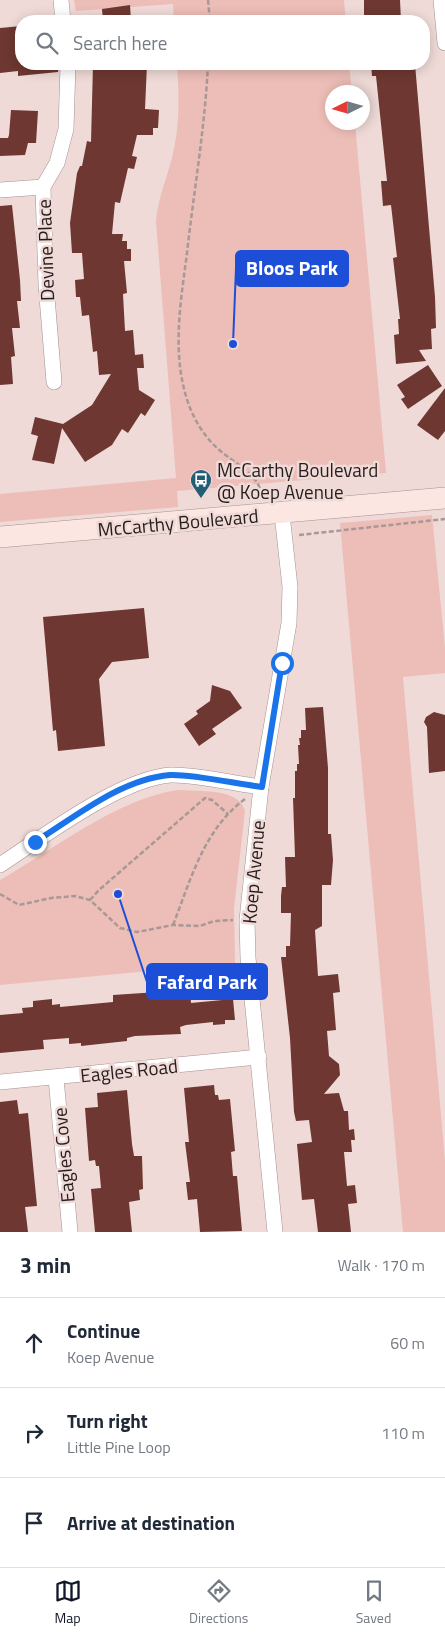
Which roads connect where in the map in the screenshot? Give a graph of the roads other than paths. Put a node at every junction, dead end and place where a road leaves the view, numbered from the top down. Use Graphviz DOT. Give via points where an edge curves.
graph roads {
  1 [pos="61,0"];
  2 [pos="441,0"];
  3 [pos="62,15"];
  4 [pos="445,43"];
  5 [pos="68,70"];
  6 [pos="43,187"];
  7 [pos="0,190"];
  8 [pos="54,382"];
  9 [pos="445,498"];
  10 [pos="274,514"];
  11 [pos="0,537"];
  12 [pos="262,787"];
  13 [pos="0,864"];
  14 [pos="259,1057"];
  15 [pos="56,1078"];
  16 [pos="0,1082"];
  17 [pos="70,1232"];
  18 [pos="275,1232"];
  1 -- 3 [label="street"];
  2 -- 4 [label="street"];
  5 -- 6 [label="street, Devine Place" via="66,128 57,163"];
  6 -- 7 [label="street"];
  6 -- 8 [label="street, Devine Place" via="46,285"];
  9 -- 10 [label="main road, McCarthy Boulevard"];
  10 -- 11 [label="main road, McCarthy Boulevard"];
  10 -- 12 [label="street, Koep Avenue" via="285,537 290,587 289,623"];
  12 -- 13 [label="street" via="173,775 152,778 96,804"];
  12 -- 14 [label="street, Koep Avenue" via="248,920 248,958"];
  14 -- 15 [label="street, Eagles Road"];
  14 -- 18 [label="street, Koep Avenue"];
  15 -- 16 [label="street, Eagles Road"];
  15 -- 17 [label="street, Eagles Cove"];
}
